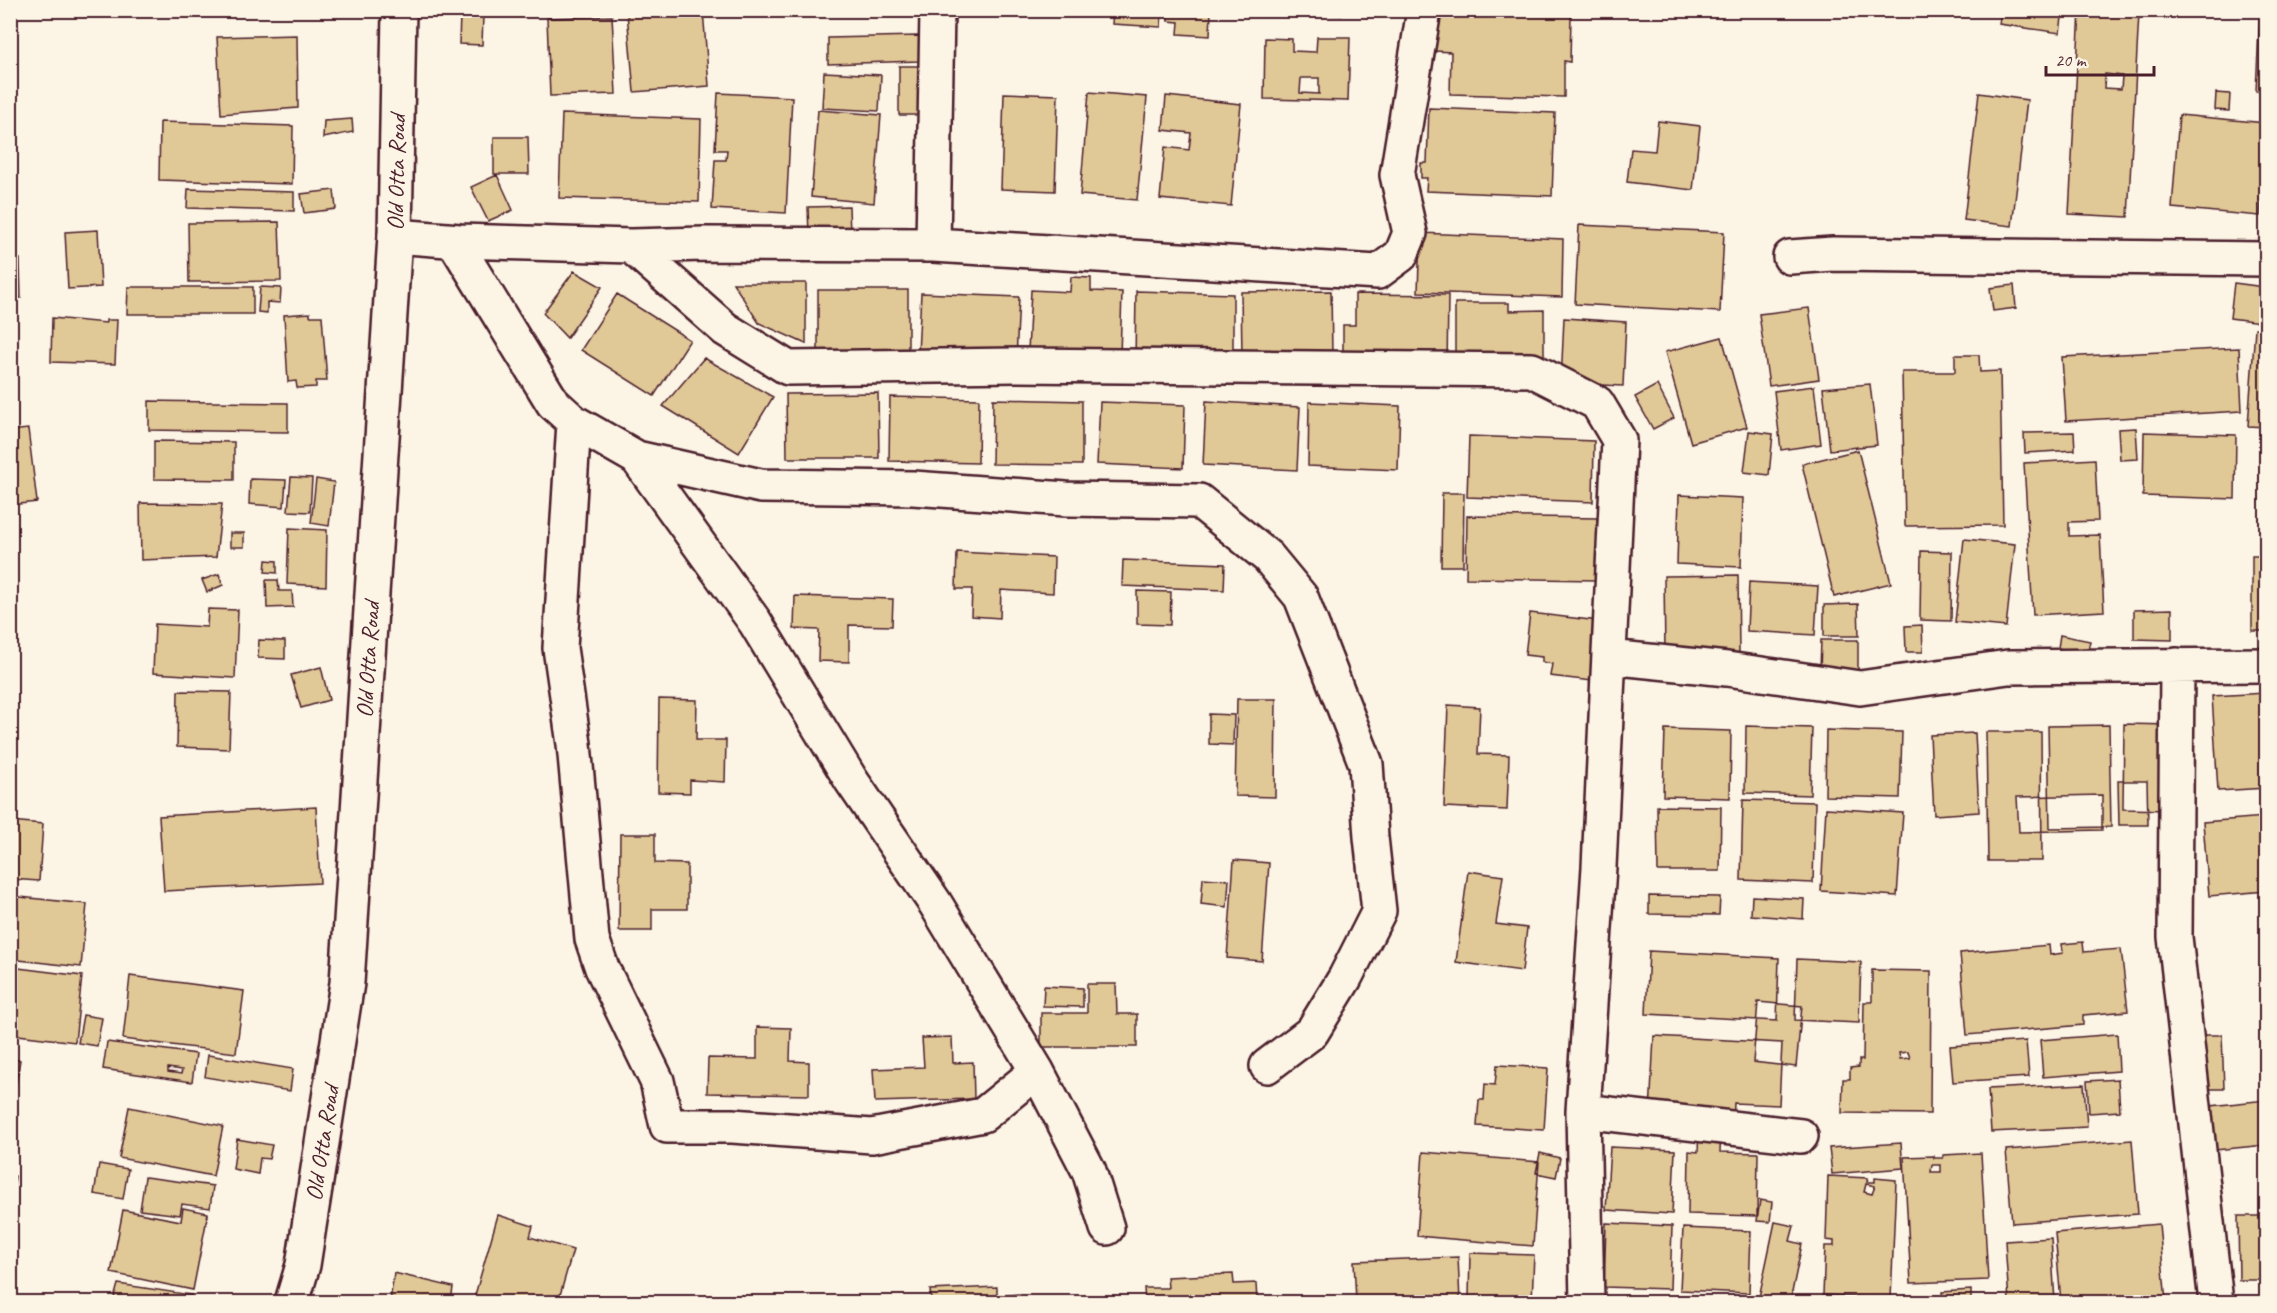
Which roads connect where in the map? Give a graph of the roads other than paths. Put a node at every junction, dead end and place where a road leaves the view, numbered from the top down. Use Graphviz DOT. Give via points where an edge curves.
graph roads {
  1 [pos="399,10"];
  2 [pos="937,10"];
  3 [pos="1424,10"];
  4 [pos="395,236"];
  5 [pos="454,240"];
  6 [pos="933,245"];
  7 [pos="631,246"];
  8 [pos="1790,257"];
  9 [pos="2266,259"];
  10 [pos="574,422"];
  11 [pos="637,458"];
  12 [pos="1609,657"];
  13 [pos="2177,665"];
  14 [pos="2266,665"];
  15 [pos="1267,1066"];
  16 [pos="1037,1071"];
  17 [pos="1582,1111"];
  18 [pos="1801,1136"];
  19 [pos="1107,1228"];
  20 [pos="292,1302"];
  21 [pos="1587,1302"];
  22 [pos="2216,1302"];
  1 -- 4 [label="street, Old Otta Road"];
  2 -- 6 [label="street"];
  3 -- 6 [label="street" via="1397,175 1410,233 1401,255 1378,272"];
  4 -- 5 [label="street"];
  4 -- 20 [label="street, Old Otta Road" via="347,983 303,1265"];
  5 -- 7 [label="street"];
  5 -- 10 [label="street" via="553,403"];
  6 -- 7 [label="street"];
  7 -- 12 [label="street" via="725,329 788,368 1017,365 1532,370 1597,403 1619,440"];
  8 -- 9 [label="street" via="1833,254"];
  10 -- 11 [label="street"];
  10 -- 16 [label="street" via="560,648 574,744 592,939 657,1081 667,1126 732,1125 872,1136 983,1115"];
  11 -- 15 [label="street" via="761,486 913,488 1066,499 1199,501 1268,556 1301,597 1366,764 1379,911 1312,1032"];
  11 -- 16 [label="street" via="755,622"];
  12 -- 13 [label="street" via="1860,688 2008,667"];
  12 -- 17 [label="street"];
  13 -- 14 [label="street"];
  13 -- 22 [label="street" via="2175,937"];
  16 -- 19 [label="street" via="1089,1171"];
  17 -- 18 [label="street"];
  17 -- 21 [label="street"];
}
